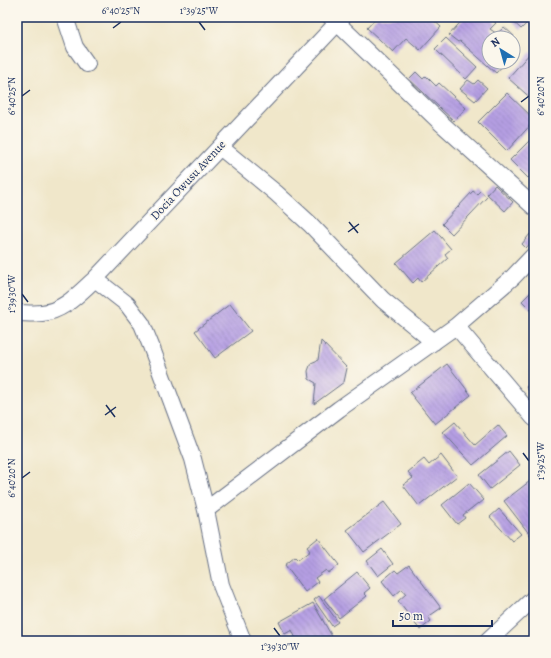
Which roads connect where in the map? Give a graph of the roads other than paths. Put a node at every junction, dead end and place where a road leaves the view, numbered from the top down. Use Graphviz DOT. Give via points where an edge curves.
graph roads {
  1 [pos="65,17"];
  2 [pos="337,19"];
  3 [pos="87,64"];
  4 [pos="220,147"];
  5 [pos="534,208"];
  6 [pos="534,255"];
  7 [pos="95,279"];
  8 [pos="17,313"];
  9 [pos="456,326"];
  10 [pos="434,342"];
  11 [pos="534,418"];
  12 [pos="206,510"];
  13 [pos="532,605"];
  14 [pos="243,641"];
  15 [pos="488,641"];
  1 -- 3 [label="street" via="75,47"];
  2 -- 4 [label="street, Docia Owusu Avenue"];
  2 -- 5 [label="street" via="441,123"];
  4 -- 7 [label="street, Docia Owusu Avenue"];
  4 -- 10 [label="street" via="276,193 310,224 383,300"];
  6 -- 9 [label="street"];
  7 -- 8 [label="street, Docia Owusu Avenue" via="56,310 44,313"];
  7 -- 12 [label="street" via="127,304 142,324 193,458"];
  9 -- 10 [label="street"];
  9 -- 11 [label="street"];
  10 -- 12 [label="street"];
  12 -- 14 [label="street" via="221,585"];
  13 -- 15 [label="street"];
}
